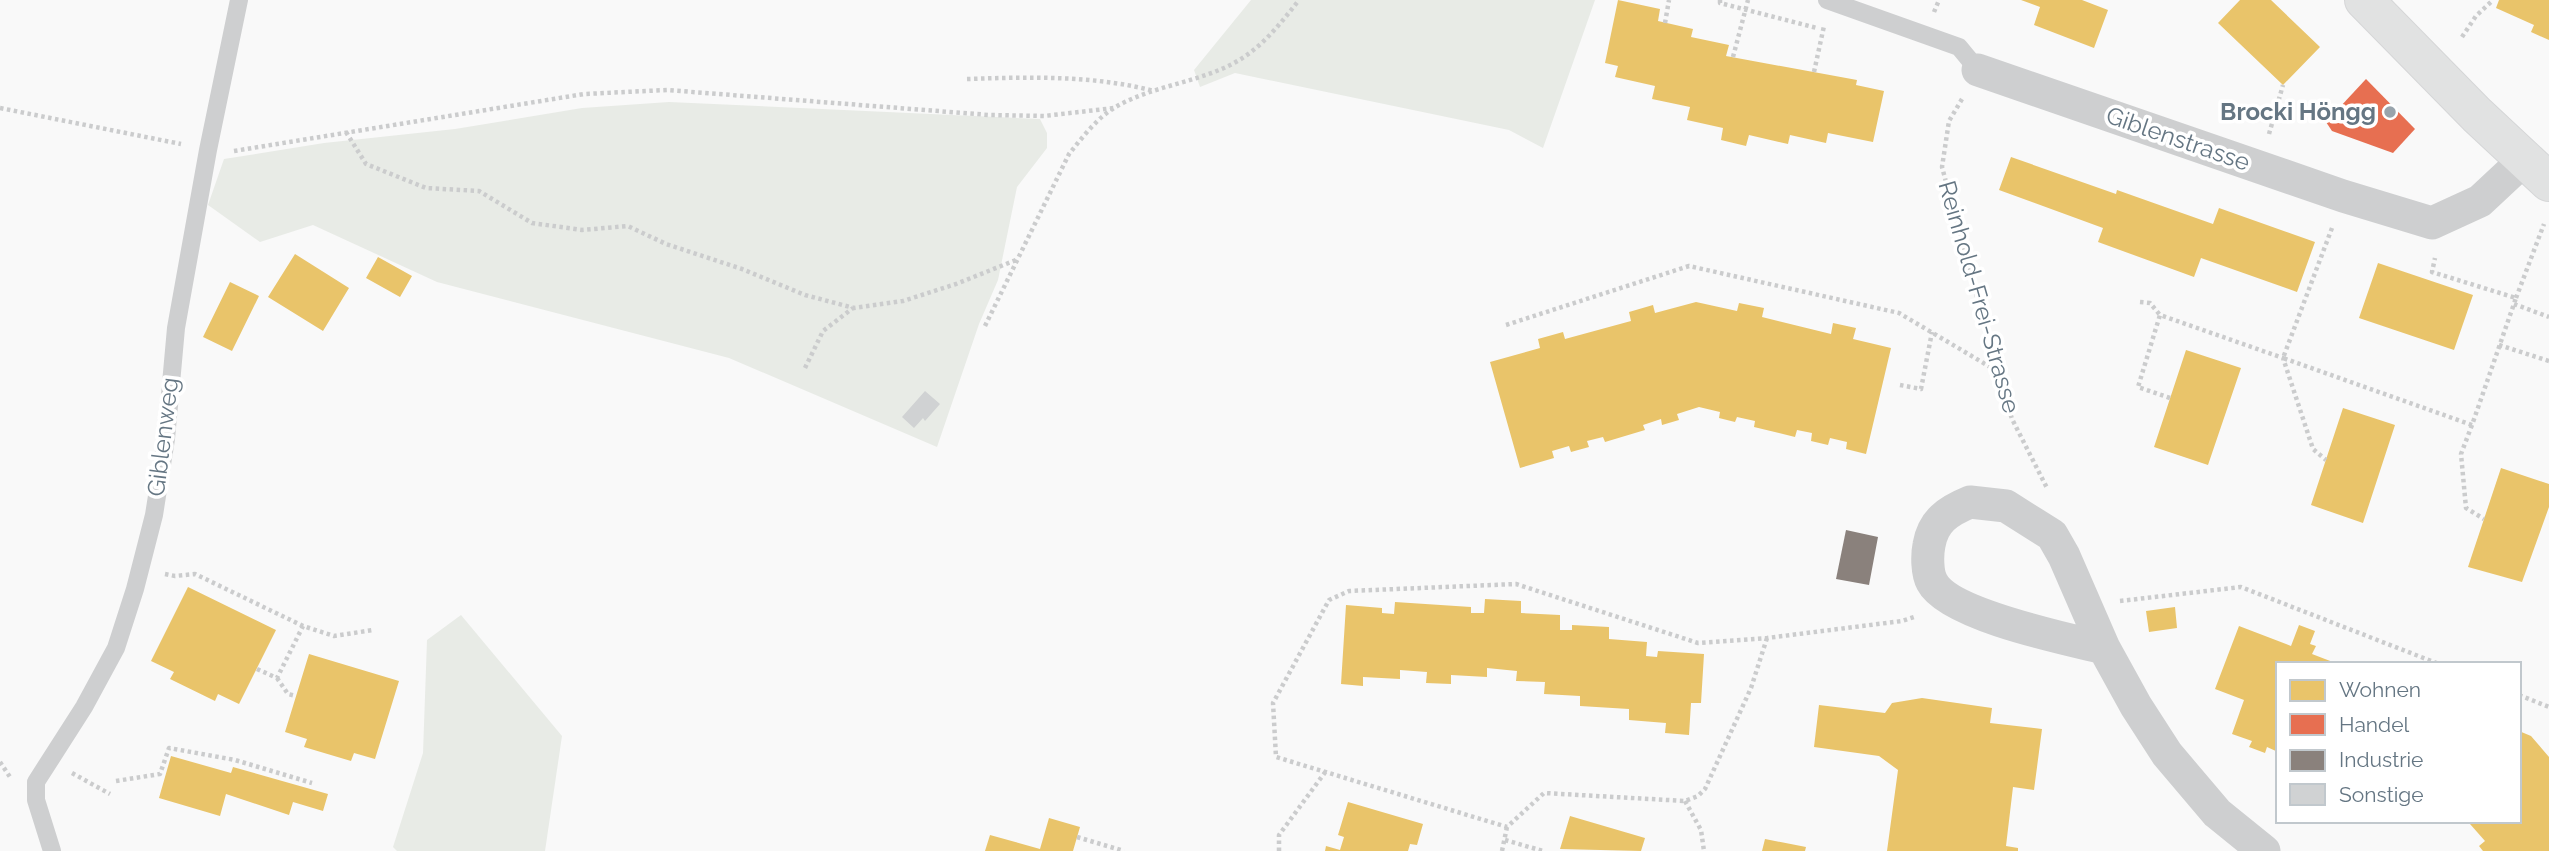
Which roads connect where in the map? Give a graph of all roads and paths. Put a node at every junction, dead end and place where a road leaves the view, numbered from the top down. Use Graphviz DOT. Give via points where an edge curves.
graph roads {
  1 [pos="239,0"];
  2 [pos="1299,0"];
  3 [pos="1669,0"];
  4 [pos="1720,0"];
  5 [pos="1748,0"];
  6 [pos="1828,0"];
  7 [pos="1939,0"];
  8 [pos="2364,0"];
  9 [pos="2493,0"];
  10 [pos="1936,7"];
  11 [pos="1745,9"];
  12 [pos="1665,23"];
  13 [pos="1823,30"];
  14 [pos="2462,37"];
  15 [pos="1733,57"];
  16 [pos="1978,70"];
  17 [pos="1814,72"];
  18 [pos="967,79"];
  19 [pos="2283,85"];
  20 [pos="1155,91"];
  21 [pos="0,108"];
  22 [pos="1114,108"];
  23 [pos="345,132"];
  24 [pos="2267,142"];
  25 [pos="208,150"];
  26 [pos="2537,170"];
  27 [pos="2431,223"];
  28 [pos="2544,224"];
  29 [pos="2325,250"];
  30 [pos="1016,260"];
  31 [pos="2515,301"];
  32 [pos="2140,302"];
  33 [pos="854,308"];
  34 [pos="2160,315"];
  35 [pos="2549,317"];
  36 [pos="1506,325"];
  37 [pos="985,326"];
  38 [pos="1932,332"];
  39 [pos="2500,345"];
  40 [pos="2283,358"];
  41 [pos="2549,361"];
  42 [pos="805,368"];
  43 [pos="1997,370"];
  44 [pos="1900,385"];
  45 [pos="2170,398"];
  46 [pos="2472,425"];
  47 [pos="2326,460"];
  48 [pos="2048,490"];
  49 [pos="2484,519"];
  50 [pos="141,567"];
  51 [pos="1948,598"];
  52 [pos="2119,601"];
  53 [pos="303,626"];
  54 [pos="373,630"];
  55 [pos="1767,638"];
  56 [pos="2104,648"];
  57 [pos="2434,662"];
  58 [pos="257,669"];
  59 [pos="277,678"];
  60 [pos="296,696"];
  61 [pos="2521,696"];
  62 [pos="2549,707"];
  63 [pos="50,761"];
  64 [pos="1326,771"];
  65 [pos="116,781"];
  66 [pos="312,783"];
  67 [pos="110,794"];
  68 [pos="1685,801"];
  69 [pos="1507,827"];
  70 [pos="1077,837"];
  71 [pos="1505,840"];
  72 [pos="52,851"];
  73 [pos="1124,851"];
  74 [pos="1279,851"];
  75 [pos="1502,851"];
  76 [pos="1543,851"];
  77 [pos="1704,851"];
  78 [pos="2264,851"];
  1 -- 25 [label="lane, Giblenweg"];
  2 -- 20 [label="path" via="1268,38 1236,62"];
  3 -- 12 [label="path"];
  4 -- 11 [label="path"];
  5 -- 11 [label="path"];
  6 -- 13 [label="path"];
  6 -- 16 [label="lane, Giblenstrasse" via="1959,47"];
  7 -- 10 [label="path"];
  8 -- 26 [label="street"];
  9 -- 14 [label="path"];
  11 -- 13 [label="path"];
  11 -- 15 [label="path"];
  13 -- 17 [label="path"];
  16 -- 27 [label="street, Giblenstrasse"];
  16 -- 43 [label="path, Reinhold-Frei-Strasse" via="1949,121 1942,167"];
  18 -- 20 [label="path" via="1118,82"];
  19 -- 24 [label="path"];
  20 -- 22 [label="path"];
  21 -- 25 [label="path"];
  22 -- 23 [label="path" via="1044,116 989,115 667,90 584,94"];
  22 -- 30 [label="path" via="1069,154"];
  23 -- 25 [label="path" via="218,154"];
  23 -- 33 [label="path" via="366,164 426,188 479,191 533,223 582,230 628,226 805,295"];
  25 -- 50 [label="lane, Giblenweg" via="176,328 156,503"];
  26 -- 27 [label="street"];
  27 -- 31 [label="path" via="2437,246 2432,272"];
  28 -- 31 [label="path"];
  29 -- 40 [label="path"];
  30 -- 33 [label="path" via="903,301"];
  30 -- 37 [label="path"];
  31 -- 35 [label="path"];
  31 -- 39 [label="path"];
  32 -- 34 [label="path" via="2150,303"];
  33 -- 42 [label="path" via="823,331"];
  34 -- 40 [label="path"];
  34 -- 45 [label="path" via="2138,387"];
  36 -- 38 [label="path" via="1689,266 1899,313"];
  38 -- 43 [label="path"];
  38 -- 44 [label="path" via="1921,389"];
  39 -- 41 [label="path"];
  39 -- 46 [label="path"];
  40 -- 46 [label="path"];
  40 -- 47 [label="path" via="2313,449"];
  43 -- 48 [label="path, Reinhold-Frei-Strasse" via="2012,419"];
  46 -- 49 [label="path" via="2461,454 2466,508"];
  50 -- 53 [label="path" via="175,576 195,574"];
  50 -- 63 [label="lane, Giblenweg" via="116,648"];
  51 -- 55 [label="path" via="1911,619"];
  51 -- 56 [label="street" via="1986,616"];
  51 -- 56 [label="street" via="1931,582 1927,555 1931,531 1948,511 1970,502 2006,506 2052,535"];
  52 -- 57 [label="path" via="2241,587"];
  53 -- 54 [label="path" via="334,636"];
  53 -- 59 [label="path"];
  55 -- 64 [label="path" via="1698,643 1516,584 1349,591 1329,600 1273,703 1276,757"];
  55 -- 68 [label="path" via="1751,688 1705,789"];
  56 -- 78 [label="street" via="2167,754 2217,813"];
  58 -- 59 [label="path"];
  59 -- 60 [label="path" via="288,694"];
  61 -- 62 [label="path"];
  63 -- 67 [label="path"];
  63 -- 72 [label="lane, Giblenweg" via="36,782 36,800"];
  64 -- 69 [label="path"];
  64 -- 74 [label="path" via="1279,835"];
  65 -- 66 [label="path" via="160,774 169,748"];
  68 -- 69 [label="path" via="1544,793"];
  68 -- 77 [label="path" via="1701,830"];
  69 -- 71 [label="path"];
  70 -- 73 [label="path"];
  71 -- 75 [label="path"];
  71 -- 76 [label="path"];
}
